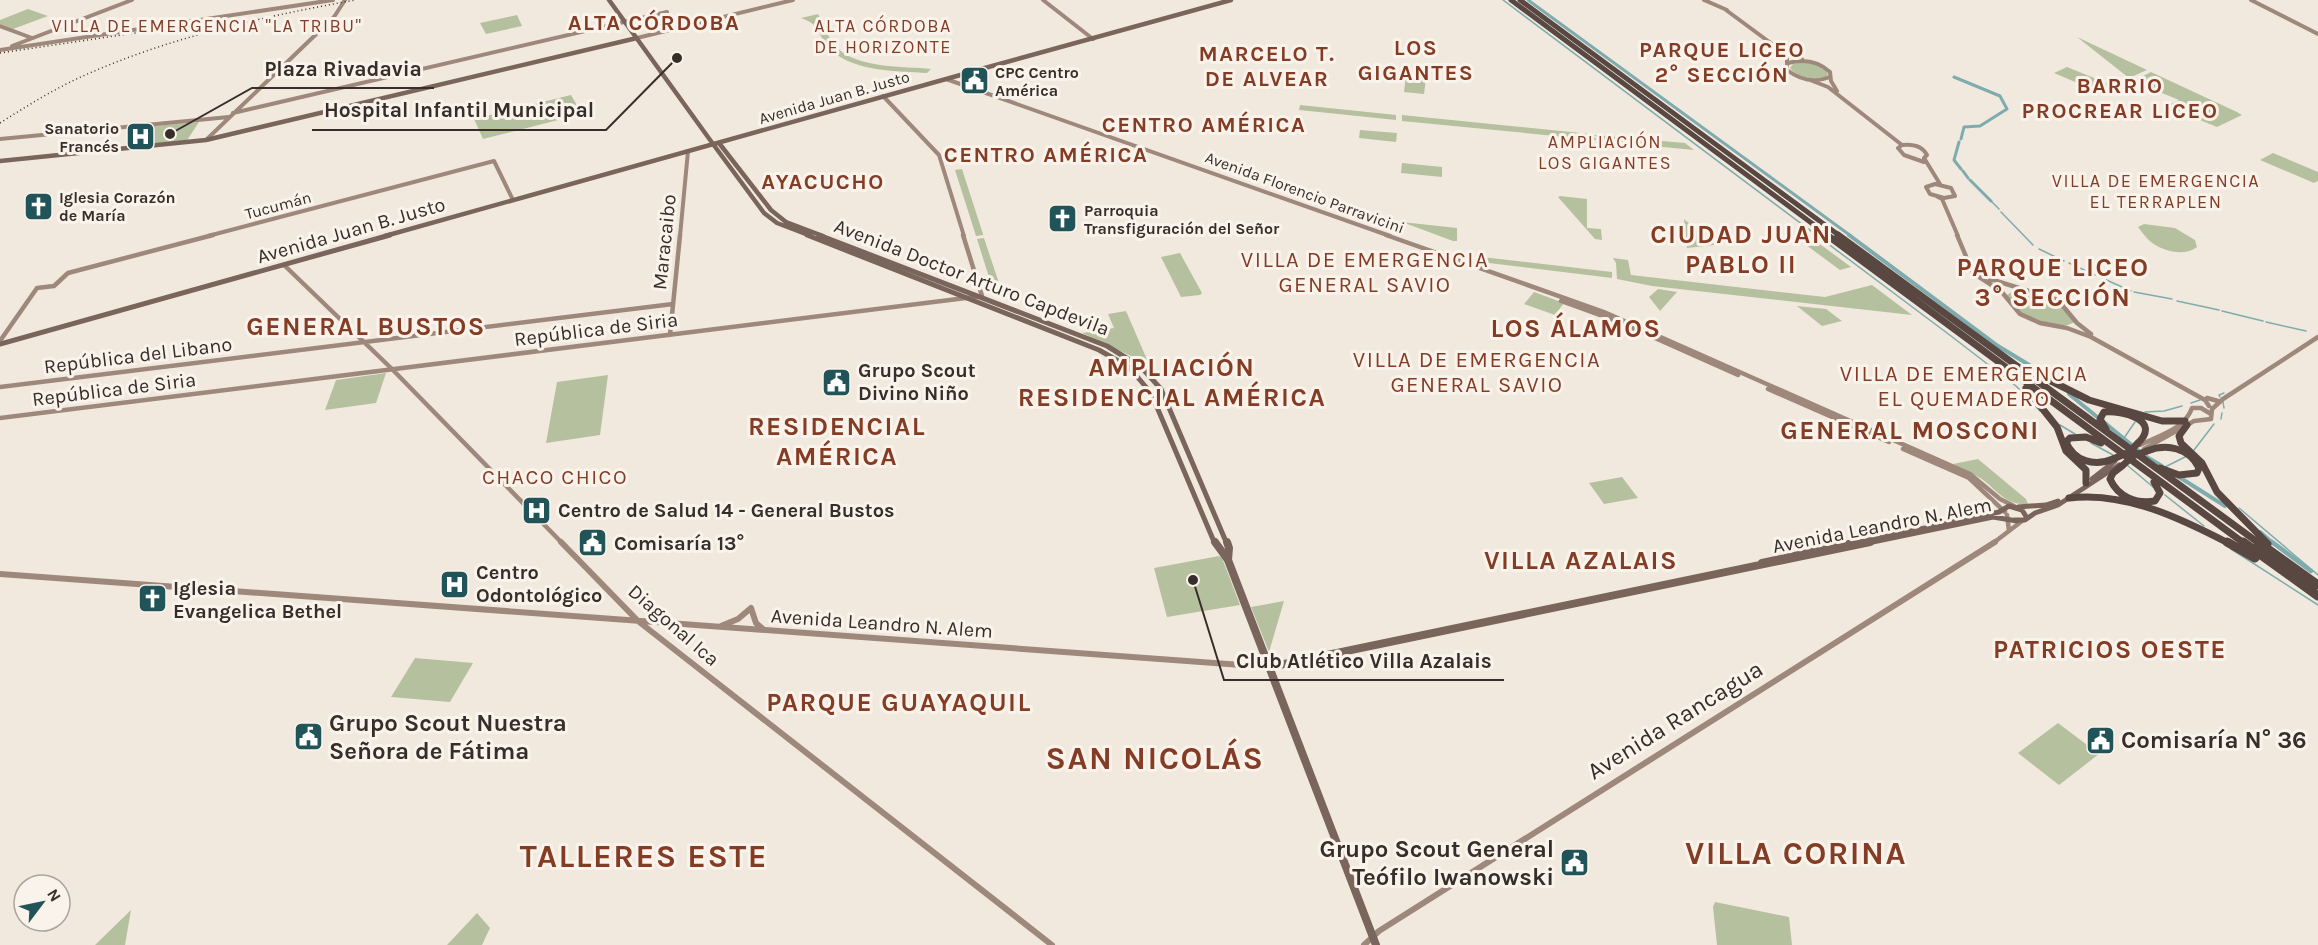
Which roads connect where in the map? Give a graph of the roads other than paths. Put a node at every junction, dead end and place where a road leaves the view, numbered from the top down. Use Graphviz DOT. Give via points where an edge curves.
graph roads {
  1 [pos="132,0"];
  2 [pos="333,0"];
  3 [pos="345,0"];
  4 [pos="609,0"];
  5 [pos="793,0"];
  6 [pos="1043,0"];
  7 [pos="1231,0"];
  8 [pos="1511,0"];
  9 [pos="1520,0"];
  10 [pos="1704,0"];
  11 [pos="2251,0"];
  12 [pos="1726,10"];
  13 [pos="667,12"];
  14 [pos="625,22"];
  15 [pos="0,26"];
  16 [pos="2318,34"];
  17 [pos="1091,37"];
  18 [pos="32,38"];
  19 [pos="637,38"];
  20 [pos="1,50"];
  21 [pos="1809,61"];
  22 [pos="1788,63"];
  23 [pos="964,74"];
  24 [pos="957,77"];
  25 [pos="1830,77"];
  26 [pos="946,79"];
  27 [pos="1810,80"];
  28 [pos="938,82"];
  29 [pos="957,83"];
  30 [pos="883,97"];
  31 [pos="231,115"];
  32 [pos="0,139"];
  33 [pos="206,140"];
  34 [pos="714,143"];
  35 [pos="1904,145"];
  36 [pos="688,151"];
  37 [pos="1925,157"];
  38 [pos="1917,158"];
  39 [pos="0,161"];
  40 [pos="1933,184"];
  41 [pos="1940,184"];
  42 [pos="1938,197"];
  43 [pos="1947,198"];
  44 [pos="513,200"];
  45 [pos="284,265"];
  46 [pos="1974,272"];
  47 [pos="982,296"];
  48 [pos="967,298"];
  49 [pos="673,304"];
  50 [pos="988,307"];
  51 [pos="1960,324"];
  52 [pos="669,335"];
  53 [pos="2318,338"];
  54 [pos="364,342"];
  55 [pos="0,343"];
  56 [pos="1989,356"];
  57 [pos="392,369"];
  58 [pos="1750,379"];
  59 [pos="0,387"];
  60 [pos="2221,400"];
  61 [pos="2209,406"];
  62 [pos="2201,408"];
  63 [pos="2192,412"];
  64 [pos="2212,414"];
  65 [pos="0,418"];
  66 [pos="2202,418"];
  67 [pos="2186,423"];
  68 [pos="2142,447"];
  69 [pos="2129,455"];
  70 [pos="2117,463"];
  71 [pos="2086,483"];
  72 [pos="2069,498"];
  73 [pos="2016,507"];
  74 [pos="2006,513"];
  75 [pos="2022,520"];
  76 [pos="2009,531"];
  77 [pos="1228,560"];
  78 [pos="0,574"];
  79 [pos="2318,585"];
  80 [pos="2318,597"];
  81 [pos="638,621"];
  82 [pos="719,626"];
  83 [pos="764,630"];
  84 [pos="1269,667"];
  85 [pos="1372,936"];
  86 [pos="1052,945"];
  87 [pos="1364,945"];
  88 [pos="1376,945"];
  1 -- 18 [label="main road"];
  2 -- 20 [label="main road"];
  3 -- 31 [label="main road" via="339,12"];
  4 -- 14 [label="main road"];
  5 -- 19 [label="main road"];
  6 -- 17 [label="main road"];
  7 -- 17 [label="main road"];
  8 -- 56 [label="highway"];
  9 -- 51 [label="highway"];
  10 -- 12 [label="main road"];
  11 -- 16 [label="main road"];
  12 -- 21 [label="main road" via="1782,49"];
  12 -- 22 [label="main road" via="1780,50"];
  13 -- 14 [label="main road"];
  14 -- 19 [label="main road"];
  14 -- 31 [label="main road"];
  15 -- 18 [label="main road"];
  17 -- 23 [label="main road, Avenida Juan B. Justo"];
  18 -- 20 [label="main road"];
  19 -- 33 [label="main road"];
  19 -- 34 [label="main road"];
  21 -- 22 [label="main road"];
  21 -- 25 [label="main road" via="1828,69"];
  22 -- 27 [label="main road" via="1786,68 1790,72"];
  23 -- 24 [label="main road, Avenida Juan B. Justo"];
  23 -- 26 [label="main road, Avenida Juan B. Justo"];
  24 -- 26 [label="main road, Avenida Juan B. Justo"];
  24 -- 29 [label="main road"];
  25 -- 27 [label="main road"];
  25 -- 35 [label="main road" via="1840,94"];
  26 -- 28 [label="main road, Avenida Juan B. Justo"];
  26 -- 29 [label="main road, Avenida Florencio Parravicini"];
  26 -- 30 [label="main road, Avenida Juan B. Justo"];
  27 -- 35 [label="main road" via="1828,87"];
  28 -- 30 [label="main road, Avenida Juan B. Justo"];
  28 -- 58 [label="main road, Avenida Florencio Parravicini" via="1007,103 1584,309"];
  29 -- 58 [label="main road, Avenida Florencio Parravicini" via="1597,309"];
  30 -- 34 [label="main road, Avenida Juan B. Justo"];
  30 -- 47 [label="main road" via="939,155"];
  31 -- 32 [label="main road"];
  31 -- 33 [label="main road"];
  33 -- 39 [label="main road"];
  34 -- 36 [label="main road, Avenida Juan B. Justo"];
  34 -- 47 [label="main road, Avenida Doctor Arturo Capdevila" via="782,220"];
  34 -- 48 [label="main road, Avenida Doctor Arturo Capdevila" via="764,213 777,224"];
  35 -- 37 [label="main road" via="1924,150"];
  35 -- 38 [label="main road" via="1898,148 1900,152"];
  36 -- 44 [label="main road, Avenida Juan B. Justo"];
  36 -- 49 [label="main road, Maracaibo"];
  37 -- 38 [label="main road"];
  37 -- 41 [label="main road"];
  38 -- 40 [label="main road" via="1924,161"];
  40 -- 41 [label="main road"];
  40 -- 42 [label="main road" via="1926,185 1926,189"];
  41 -- 43 [label="main road" via="1955,193"];
  42 -- 43 [label="main road"];
  42 -- 46 [label="main road"];
  43 -- 46 [label="main road"];
  44 -- 45 [label="main road, Avenida Juan B. Justo"];
  44 -- 55 [label="main road, Tucumán" via="494,161 68,273 54,286 37,288"];
  45 -- 54 [label="main road, Diagonal Ica"];
  45 -- 55 [label="main road, Avenida Juan B. Justo"];
  46 -- 60 [label="main road" via="2014,289 2058,300 2093,336 2209,399"];
  46 -- 61 [label="main road" via="2001,291 2023,316 2091,337"];
  47 -- 48 [label="main road, República de Siria"];
  47 -- 50 [label="main road"];
  47 -- 77 [label="main road, Avenida Doctor Arturo Capdevila" via="1107,346 1147,371 1163,392 1229,548"];
  48 -- 50 [label="main road, Avenida Doctor Arturo Capdevila"];
  48 -- 52 [label="main road, República de Siria"];
  49 -- 52 [label="main road, Maracaibo"];
  49 -- 54 [label="main road, República del Libano"];
  50 -- 77 [label="main road, Avenida Doctor Arturo Capdevila" via="1110,355 1142,378 1217,548"];
  51 -- 67 [label="highway" via="2031,372 2078,396 2162,421"];
  51 -- 69 [label="highway"];
  52 -- 57 [label="main road, República de Siria"];
  53 -- 60 [label="main road"];
  54 -- 57 [label="main road, Diagonal Ica"];
  54 -- 59 [label="main road, República del Libano"];
  56 -- 69 [label="highway"];
  56 -- 71 [label="highway" via="2043,407 2059,429 2064,449 2086,470"];
  57 -- 65 [label="main road, República de Siria"];
  57 -- 81 [label="main road, Diagonal Ica"];
  58 -- 73 [label="main road" via="1973,476"];
  58 -- 74 [label="main road" via="1964,476"];
  60 -- 61 [label="main road"];
  60 -- 64 [label="main road"];
  61 -- 62 [label="main road"];
  62 -- 63 [label="main road" via="2192,408"];
  62 -- 64 [label="main road"];
  63 -- 66 [label="main road"];
  63 -- 67 [label="main road"];
  64 -- 66 [label="main road" via="2211,419"];
  66 -- 67 [label="main road"];
  67 -- 68 [label="main road"];
  67 -- 79 [label="highway" via="2180,441 2202,463 2217,492 2255,534"];
  68 -- 69 [label="highway, bridge"];
  68 -- 69 [label="highway" via="2145,426 2116,411 2106,411 2100,415 2100,421"];
  68 -- 69 [label="highway" via="2181,451 2196,462 2198,472 2190,476 2175,474"];
  69 -- 70 [label="highway, bridge"];
  69 -- 70 [label="highway" via="2089,437 2074,436 2067,441 2070,451 2086,461"];
  69 -- 70 [label="highway" via="2156,484 2159,498 2141,501 2118,491 2111,477"];
  69 -- 79 [label="highway"];
  69 -- 80 [label="highway"];
  70 -- 71 [label="main road"];
  70 -- 72 [label="main road, Avenida Rancagua"];
  71 -- 73 [label="main road" via="2051,504"];
  72 -- 75 [label="main road, Avenida Rancagua"];
  72 -- 80 [label="highway" via="2101,496 2186,521 2247,552"];
  73 -- 74 [label="main road"];
  73 -- 75 [label="main road" via="2026,513"];
  74 -- 75 [label="main road, Avenida Leandro N. Alem"];
  74 -- 76 [label="main road"];
  74 -- 84 [label="main road, Avenida Leandro N. Alem"];
  75 -- 76 [label="main road, Avenida Rancagua"];
  76 -- 85 [label="main road, Avenida Rancagua"];
  77 -- 84 [label="main road, Avenida Doctor Arturo Capdevila"];
  78 -- 81 [label="main road, Avenida Leandro N. Alem"];
  81 -- 82 [label="main road, Avenida Leandro N. Alem"];
  81 -- 86 [label="main road, Diagonal Ica"];
  82 -- 83 [label="main road, Avenida Leandro N. Alem"];
  82 -- 83 [label="main road" via="751,609"];
  83 -- 84 [label="main road, Avenida Leandro N. Alem"];
  84 -- 85 [label="main road, Avenida Doctor Arturo Capdevila"];
  85 -- 87 [label="main road, Avenida Rancagua"];
  85 -- 88 [label="main road, Avenida Doctor Arturo Capdevila"];
}
